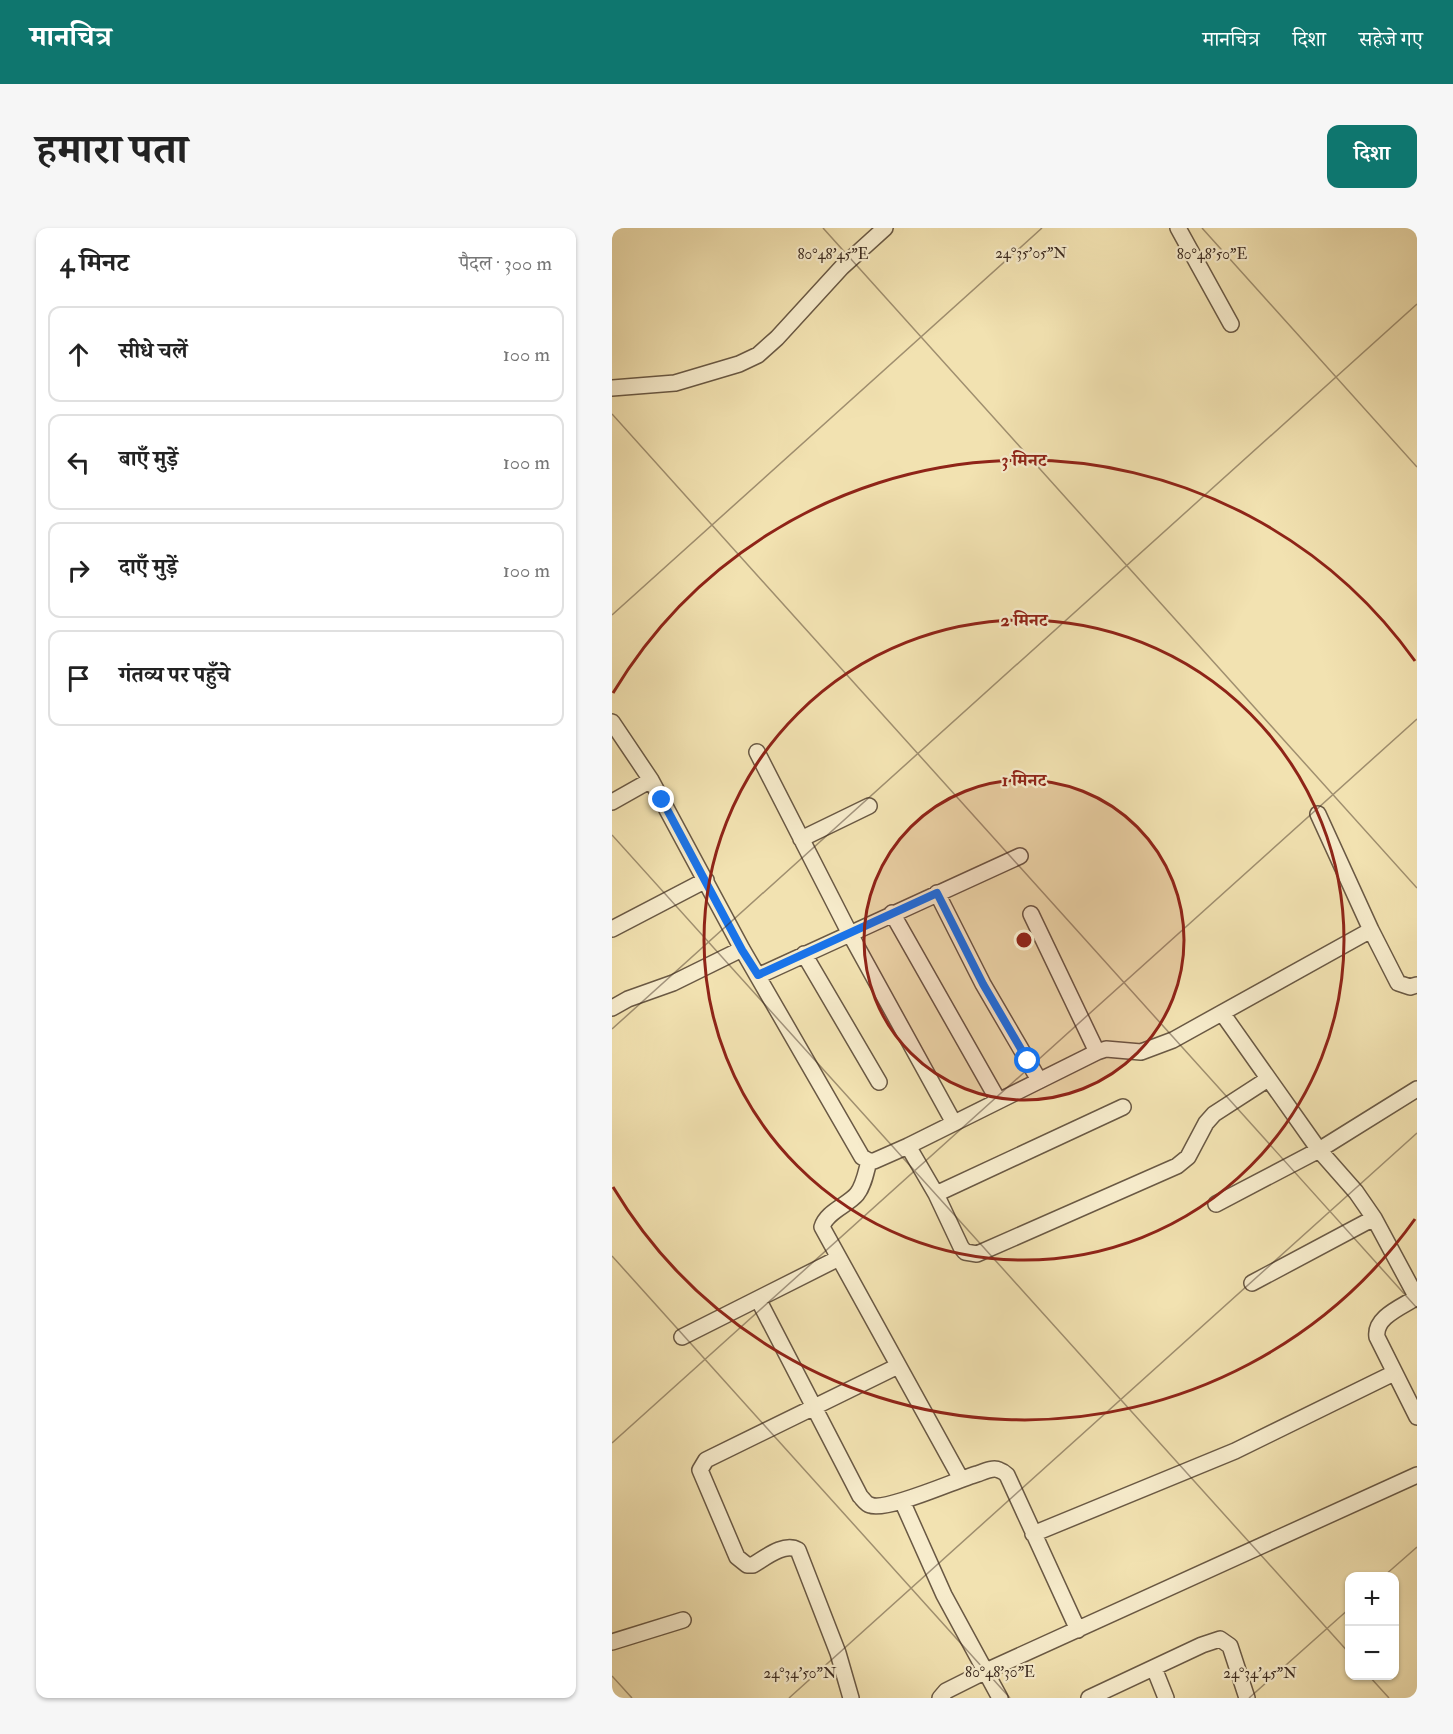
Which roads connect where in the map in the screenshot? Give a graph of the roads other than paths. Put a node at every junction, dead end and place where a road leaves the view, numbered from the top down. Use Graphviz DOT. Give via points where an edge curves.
graph roads {
  1 [pos="885,228"];
  2 [pos="1178,228"];
  3 [pos="1231,324"];
  4 [pos="612,388"];
  5 [pos="612,722"];
  6 [pos="757,752"];
  7 [pos="651,780"];
  8 [pos="612,802"];
  9 [pos="869,806"];
  10 [pos="1318,814"];
  11 [pos="801,839"];
  12 [pos="1020,856"];
  13 [pos="706,880"];
  14 [pos="937,893"];
  15 [pos="892,913"];
  16 [pos="1031,914"];
  17 [pos="612,929"];
  18 [pos="1371,930"];
  19 [pos="850,934"];
  20 [pos="742,950"];
  21 [pos="804,954"];
  22 [pos="758,975"];
  23 [pos="1417,985"];
  24 [pos="612,1008"];
  25 [pos="1222,1013"];
  26 [pos="1097,1052"];
  27 [pos="1268,1079"];
  28 [pos="1039,1080"];
  29 [pos="879,1082"];
  30 [pos="1417,1089"];
  31 [pos="999,1100"];
  32 [pos="1123,1107"];
  33 [pos="954,1123"];
  34 [pos="908,1146"];
  35 [pos="1319,1150"];
  36 [pos="869,1161"];
  37 [pos="936,1194"];
  38 [pos="1216,1204"];
  39 [pos="1374,1218"];
  40 [pos="839,1258"];
  41 [pos="1252,1283"];
  42 [pos="1417,1298"];
  43 [pos="758,1299"];
  44 [pos="682,1337"];
  45 [pos="898,1366"];
  46 [pos="1394,1373"];
  47 [pos="814,1406"];
  48 [pos="1417,1418"];
  49 [pos="1417,1475"];
  50 [pos="961,1479"];
  51 [pos="902,1501"];
  52 [pos="1033,1534"];
  53 [pos="683,1620"];
  54 [pos="1078,1630"];
  55 [pos="612,1642"];
  56 [pos="1154,1668"];
  57 [pos="986,1671"];
  58 [pos="851,1698"];
  59 [pos="940,1698"];
  60 [pos="1000,1698"];
  61 [pos="1089,1698"];
  62 [pos="1166,1698"];
  63 [pos="1247,1698"];
  1 -- 4 [label="street" via="758,355 675,383"];
  2 -- 3 [label="street"];
  5 -- 7 [label="street"];
  6 -- 11 [label="street"];
  7 -- 8 [label="street"];
  7 -- 13 [label="street"];
  9 -- 11 [label="street"];
  10 -- 18 [label="street"];
  11 -- 19 [label="street"];
  12 -- 14 [label="street"];
  13 -- 17 [label="street"];
  13 -- 20 [label="street"];
  14 -- 15 [label="street"];
  14 -- 28 [label="street" via="983,984"];
  15 -- 19 [label="street"];
  15 -- 31 [label="street"];
  16 -- 26 [label="street"];
  18 -- 23 [label="street" via="1398,983"];
  18 -- 25 [label="street"];
  19 -- 21 [label="street"];
  19 -- 33 [label="street"];
  20 -- 22 [label="street"];
  20 -- 24 [label="street"];
  21 -- 22 [label="street"];
  21 -- 29 [label="street"];
  22 -- 36 [label="street" via="862,1157"];
  25 -- 26 [label="street" via="1156,1048"];
  25 -- 27 [label="street"];
  26 -- 28 [label="street"];
  27 -- 35 [label="street"];
  27 -- 37 [label="street" via="1214,1114 1188,1157 1177,1166 977,1254 961,1247"];
  28 -- 31 [label="street"];
  30 -- 35 [label="street"];
  31 -- 33 [label="street"];
  32 -- 37 [label="street"];
  33 -- 34 [label="street"];
  34 -- 36 [label="street"];
  34 -- 37 [label="street"];
  35 -- 38 [label="street"];
  35 -- 39 [label="street"];
  36 -- 40 [label="street" via="860,1191 822,1223"];
  39 -- 41 [label="street"];
  39 -- 42 [label="street"];
  40 -- 43 [label="street"];
  40 -- 45 [label="street"];
  42 -- 46 [label="street" via="1379,1322 1376,1330"];
  43 -- 44 [label="street"];
  43 -- 47 [label="street"];
  45 -- 47 [label="street"];
  45 -- 50 [label="street"];
  46 -- 48 [label="street"];
  46 -- 52 [label="street" via="1235,1451"];
  47 -- 51 [label="street" via="866,1503 879,1507"];
  47 -- 58 [label="street" via="706,1460 700,1470 741,1562 753,1565 790,1546 798,1550"];
  49 -- 54 [label="street"];
  50 -- 51 [label="street"];
  50 -- 52 [label="street" via="993,1469 1002,1471"];
  51 -- 57 [label="street" via="944,1595"];
  52 -- 54 [label="street"];
  53 -- 55 [label="street"];
  54 -- 57 [label="street"];
  56 -- 61 [label="street"];
  56 -- 62 [label="street"];
  56 -- 63 [label="street" via="1220,1639 1230,1646"];
  57 -- 59 [label="street"];
  57 -- 60 [label="street"];
}
